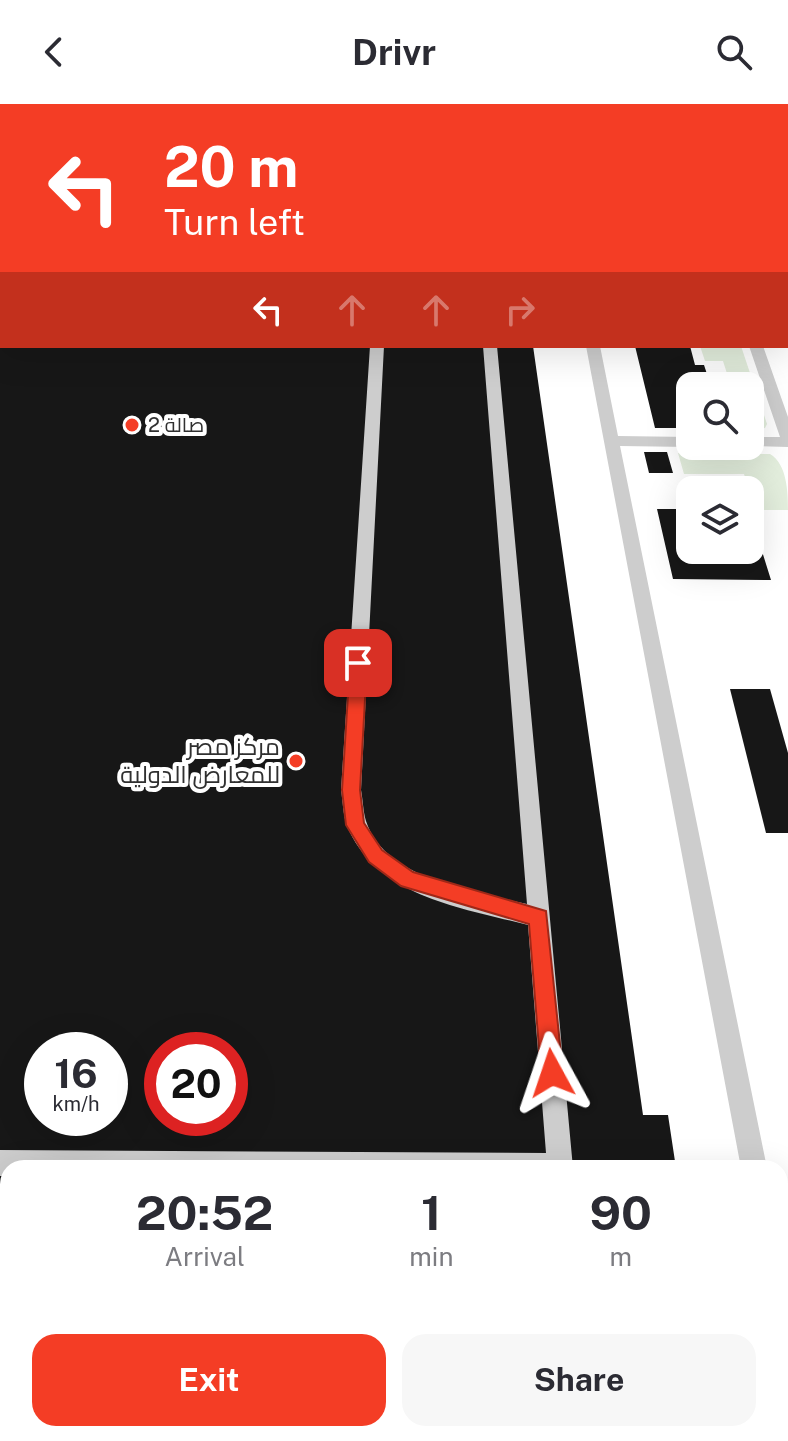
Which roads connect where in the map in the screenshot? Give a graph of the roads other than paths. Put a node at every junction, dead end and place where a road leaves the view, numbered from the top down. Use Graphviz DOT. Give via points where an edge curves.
graph roads {
  1 [pos="377,348"];
  2 [pos="490,348"];
  3 [pos="593,348"];
  4 [pos="757,348"];
  5 [pos="788,440"];
  6 [pos="613,441"];
  7 [pos="764,441"];
  8 [pos="676,442"];
  9 [pos="539,917"];
  10 [pos="559,1160"];
  11 [pos="752,1160"];
  1 -- 9 [label="lane" via="351,790 355,825 375,856 408,880"];
  2 -- 9 [label="lane"];
  3 -- 6 [label="lane"];
  4 -- 5 [label="lane"];
  5 -- 7 [label="lane"];
  6 -- 8 [label="lane"];
  6 -- 11 [label="lane"];
  9 -- 10 [label="lane"];
}
